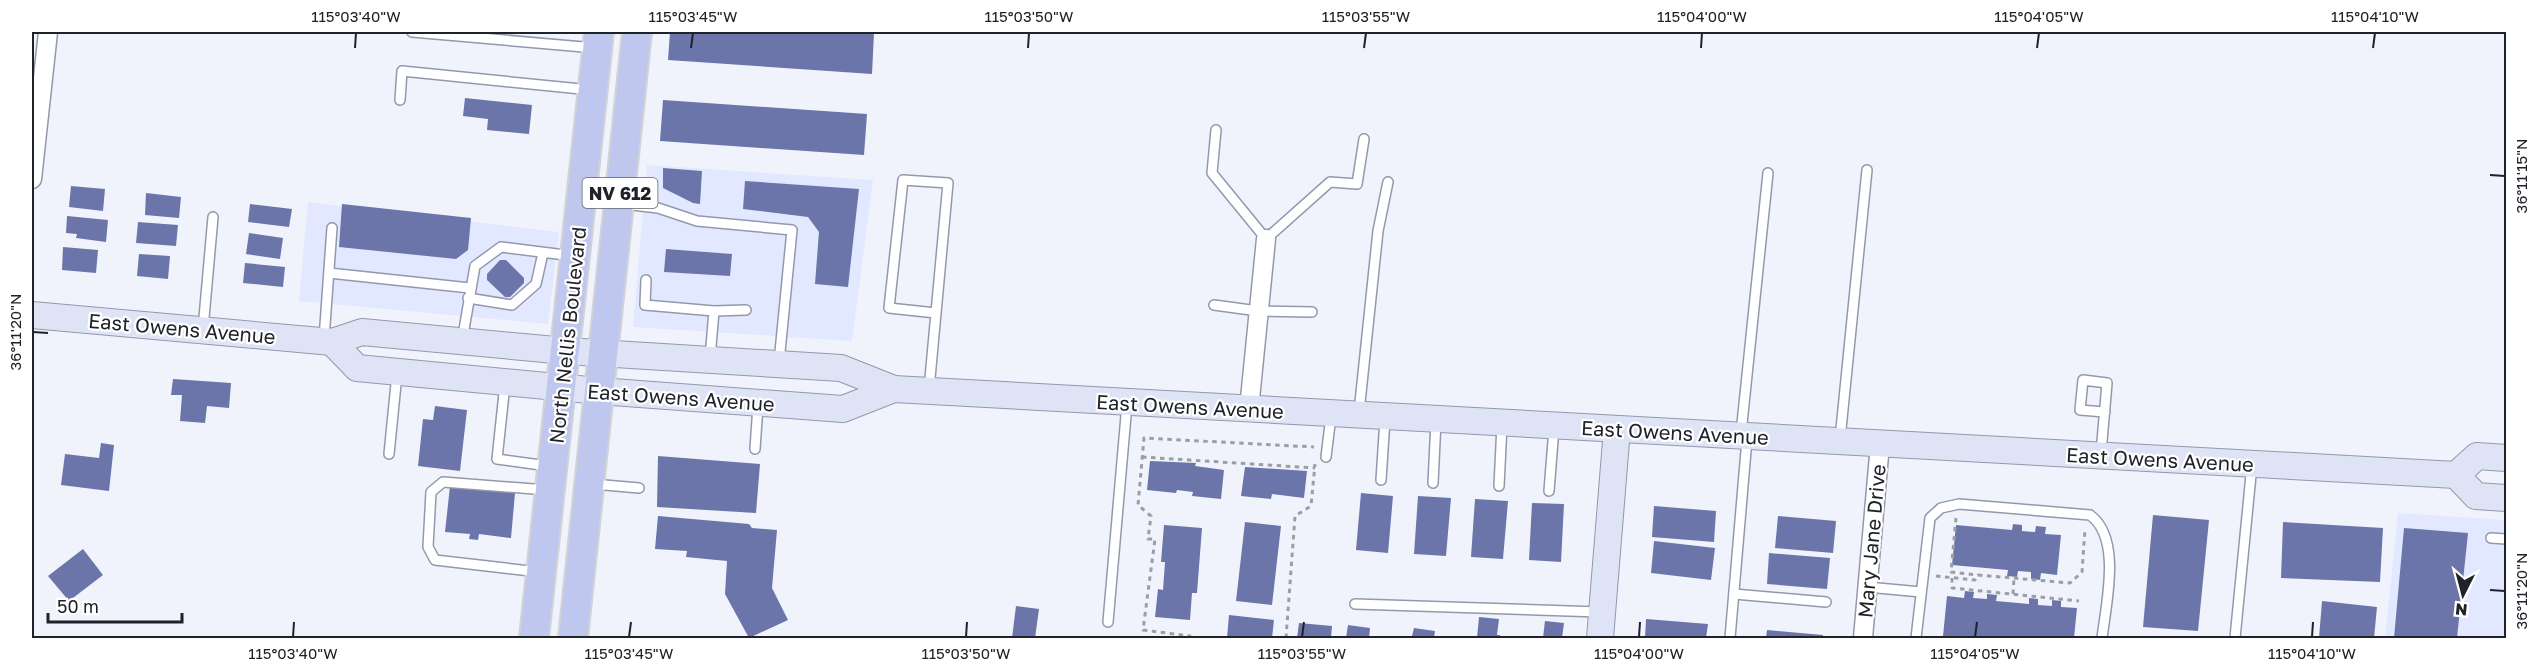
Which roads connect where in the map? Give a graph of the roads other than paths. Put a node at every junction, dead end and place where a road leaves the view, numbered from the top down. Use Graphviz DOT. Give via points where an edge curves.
graph roads {
  1 [pos="48,32"];
  2 [pos="412,32"];
  3 [pos="637,32"];
  4 [pos="439,33"];
  5 [pos="598,40"];
  6 [pos="593,90"];
  7 [pos="400,100"];
  8 [pos="1216,130"];
  9 [pos="1364,140"];
  10 [pos="1867,170"];
  11 [pos="32,172"];
  12 [pos="1768,173"];
  13 [pos="1388,182"];
  14 [pos="619,204"];
  15 [pos="213,218"];
  16 [pos="332,228"];
  17 [pos="1266,238"];
  18 [pos="543,253"];
  19 [pos="576,256"];
  20 [pos="328,273"];
  21 [pos="646,280"];
  22 [pos="469,293"];
  23 [pos="1214,305"];
  24 [pos="714,310"];
  25 [pos="746,310"];
  26 [pos="1258,311"];
  27 [pos="1312,312"];
  28 [pos="936,313"];
  29 [pos="32,315"];
  30 [pos="203,330"];
  31 [pos="462,340"];
  32 [pos="328,342"];
  33 [pos="566,351"];
  34 [pos="603,354"];
  35 [pos="710,360"];
  36 [pos="778,364"];
  37 [pos="397,372"];
  38 [pos="505,382"];
  39 [pos="562,388"];
  40 [pos="894,389"];
  41 [pos="599,391"];
  42 [pos="929,391"];
  43 [pos="1127,402"];
  44 [pos="758,403"];
  45 [pos="1249,409"];
  46 [pos="2105,412"];
  47 [pos="1331,413"];
  48 [pos="1359,415"];
  49 [pos="1385,416"];
  50 [pos="1437,419"];
  51 [pos="1502,423"];
  52 [pos="1555,426"];
  53 [pos="1617,429"];
  54 [pos="1744,436"];
  55 [pos="1840,441"];
  56 [pos="1880,444"];
  57 [pos="755,449"];
  58 [pos="389,454"];
  59 [pos="2101,456"];
  60 [pos="1326,457"];
  61 [pos="2506,458"];
  62 [pos="2252,464"];
  63 [pos="2456,475"];
  64 [pos="552,478"];
  65 [pos="1381,480"];
  66 [pos="1433,483"];
  67 [pos="589,484"];
  68 [pos="1499,486"];
  69 [pos="639,488"];
  70 [pos="1549,491"];
  71 [pos="2506,498"];
  72 [pos="2491,538"];
  73 [pos="2506,539"];
  74 [pos="542,572"];
  75 [pos="1867,587"];
  76 [pos="1921,592"];
  77 [pos="1734,594"];
  78 [pos="1827,602"];
  79 [pos="1354,604"];
  80 [pos="1602,612"];
  81 [pos="1108,622"];
  82 [pos="534,639"];
  83 [pos="573,639"];
  84 [pos="1600,639"];
  85 [pos="1730,639"];
  86 [pos="1863,639"];
  87 [pos="1916,639"];
  88 [pos="2102,639"];
  89 [pos="2235,639"];
  1 -- 11 [label="street"];
  2 -- 4 [label="lane"];
  3 -- 14 [label="main road, North Nellis Boulevard / NV 612"];
  4 -- 5 [label="lane"];
  5 -- 6 [label="main road, North Nellis Boulevard / NV 612"];
  6 -- 7 [label="lane" via="402,71"];
  6 -- 19 [label="main road, North Nellis Boulevard / NV 612"];
  8 -- 17 [label="lane" via="1212,173"];
  9 -- 17 [label="lane" via="1357,184 1330,182"];
  10 -- 55 [label="lane"];
  12 -- 54 [label="lane"];
  13 -- 48 [label="lane" via="1378,231"];
  14 -- 34 [label="main road, North Nellis Boulevard / NV 612"];
  14 -- 36 [label="lane" via="658,208 697,221 792,230"];
  15 -- 30 [label="lane"];
  16 -- 20 [label="lane"];
  17 -- 26 [label="street"];
  18 -- 19 [label="lane"];
  18 -- 22 [label="lane" via="501,247 475,266"];
  18 -- 22 [label="lane" via="536,284 512,305"];
  19 -- 33 [label="main road, North Nellis Boulevard / NV 612"];
  20 -- 22 [label="lane"];
  20 -- 32 [label="lane"];
  21 -- 24 [label="lane" via="645,305"];
  22 -- 31 [label="lane"];
  23 -- 26 [label="lane"];
  24 -- 25 [label="lane"];
  24 -- 35 [label="lane"];
  26 -- 27 [label="lane"];
  26 -- 45 [label="street"];
  28 -- 28 [label="lane" via="889,308 903,180 948,183"];
  28 -- 42 [label="lane"];
  29 -- 30 [label="main road, East Owens Avenue"];
  30 -- 32 [label="main road, East Owens Avenue"];
  31 -- 32 [label="main road, East Owens Avenue" via="362,332"];
  31 -- 33 [label="main road, East Owens Avenue"];
  32 -- 37 [label="main road, East Owens Avenue" via="357,368"];
  33 -- 34 [label="main road, East Owens Avenue"];
  33 -- 39 [label="main road, North Nellis Boulevard / NV 612"];
  34 -- 35 [label="main road, East Owens Avenue"];
  34 -- 41 [label="main road, North Nellis Boulevard / NV 612"];
  35 -- 36 [label="main road, East Owens Avenue"];
  36 -- 40 [label="main road, East Owens Avenue" via="841,368"];
  37 -- 38 [label="main road, East Owens Avenue"];
  37 -- 58 [label="lane"];
  38 -- 39 [label="main road, East Owens Avenue"];
  38 -- 64 [label="lane" via="497,459"];
  39 -- 41 [label="main road, East Owens Avenue"];
  39 -- 64 [label="main road, North Nellis Boulevard / NV 612"];
  40 -- 42 [label="main road, East Owens Avenue"];
  40 -- 44 [label="main road, East Owens Avenue" via="843,409"];
  41 -- 44 [label="main road, East Owens Avenue"];
  41 -- 67 [label="main road, North Nellis Boulevard / NV 612"];
  42 -- 43 [label="main road, East Owens Avenue"];
  43 -- 45 [label="main road, East Owens Avenue"];
  43 -- 81 [label="lane"];
  44 -- 57 [label="lane"];
  45 -- 47 [label="main road, East Owens Avenue"];
  46 -- 59 [label="lane"];
  47 -- 48 [label="main road, East Owens Avenue"];
  47 -- 60 [label="lane"];
  48 -- 49 [label="main road, East Owens Avenue"];
  49 -- 50 [label="main road, East Owens Avenue"];
  49 -- 65 [label="lane"];
  50 -- 51 [label="main road, East Owens Avenue"];
  50 -- 66 [label="lane"];
  51 -- 52 [label="main road, East Owens Avenue"];
  51 -- 68 [label="lane"];
  52 -- 53 [label="main road, East Owens Avenue"];
  52 -- 70 [label="lane"];
  53 -- 54 [label="main road, East Owens Avenue"];
  53 -- 80 [label="main road"];
  54 -- 55 [label="main road, East Owens Avenue"];
  54 -- 77 [label="lane"];
  55 -- 56 [label="main road, East Owens Avenue"];
  56 -- 59 [label="main road, East Owens Avenue"];
  56 -- 75 [label="street, Mary Jane Drive"];
  59 -- 62 [label="main road, East Owens Avenue"];
  61 -- 63 [label="main road" via="2477,456"];
  62 -- 63 [label="main road, East Owens Avenue"];
  62 -- 89 [label="lane"];
  63 -- 71 [label="main road" via="2476,496"];
  64 -- 74 [label="main road, North Nellis Boulevard / NV 612"];
  64 -- 74 [label="lane" via="443,482 431,492 428,547 435,560"];
  67 -- 69 [label="lane"];
  67 -- 83 [label="main road, North Nellis Boulevard / NV 612"];
  72 -- 73 [label="lane"];
  74 -- 82 [label="main road, North Nellis Boulevard / NV 612"];
  75 -- 76 [label="lane"];
  75 -- 86 [label="street, Mary Jane Drive"];
  76 -- 87 [label="lane"];
  76 -- 88 [label="lane" via="1930,518 1941,508 1959,504 2090,515 2105,533 2110,561"];
  77 -- 78 [label="lane"];
  77 -- 85 [label="lane"];
  79 -- 80 [label="lane"];
  80 -- 84 [label="main road"];
}
